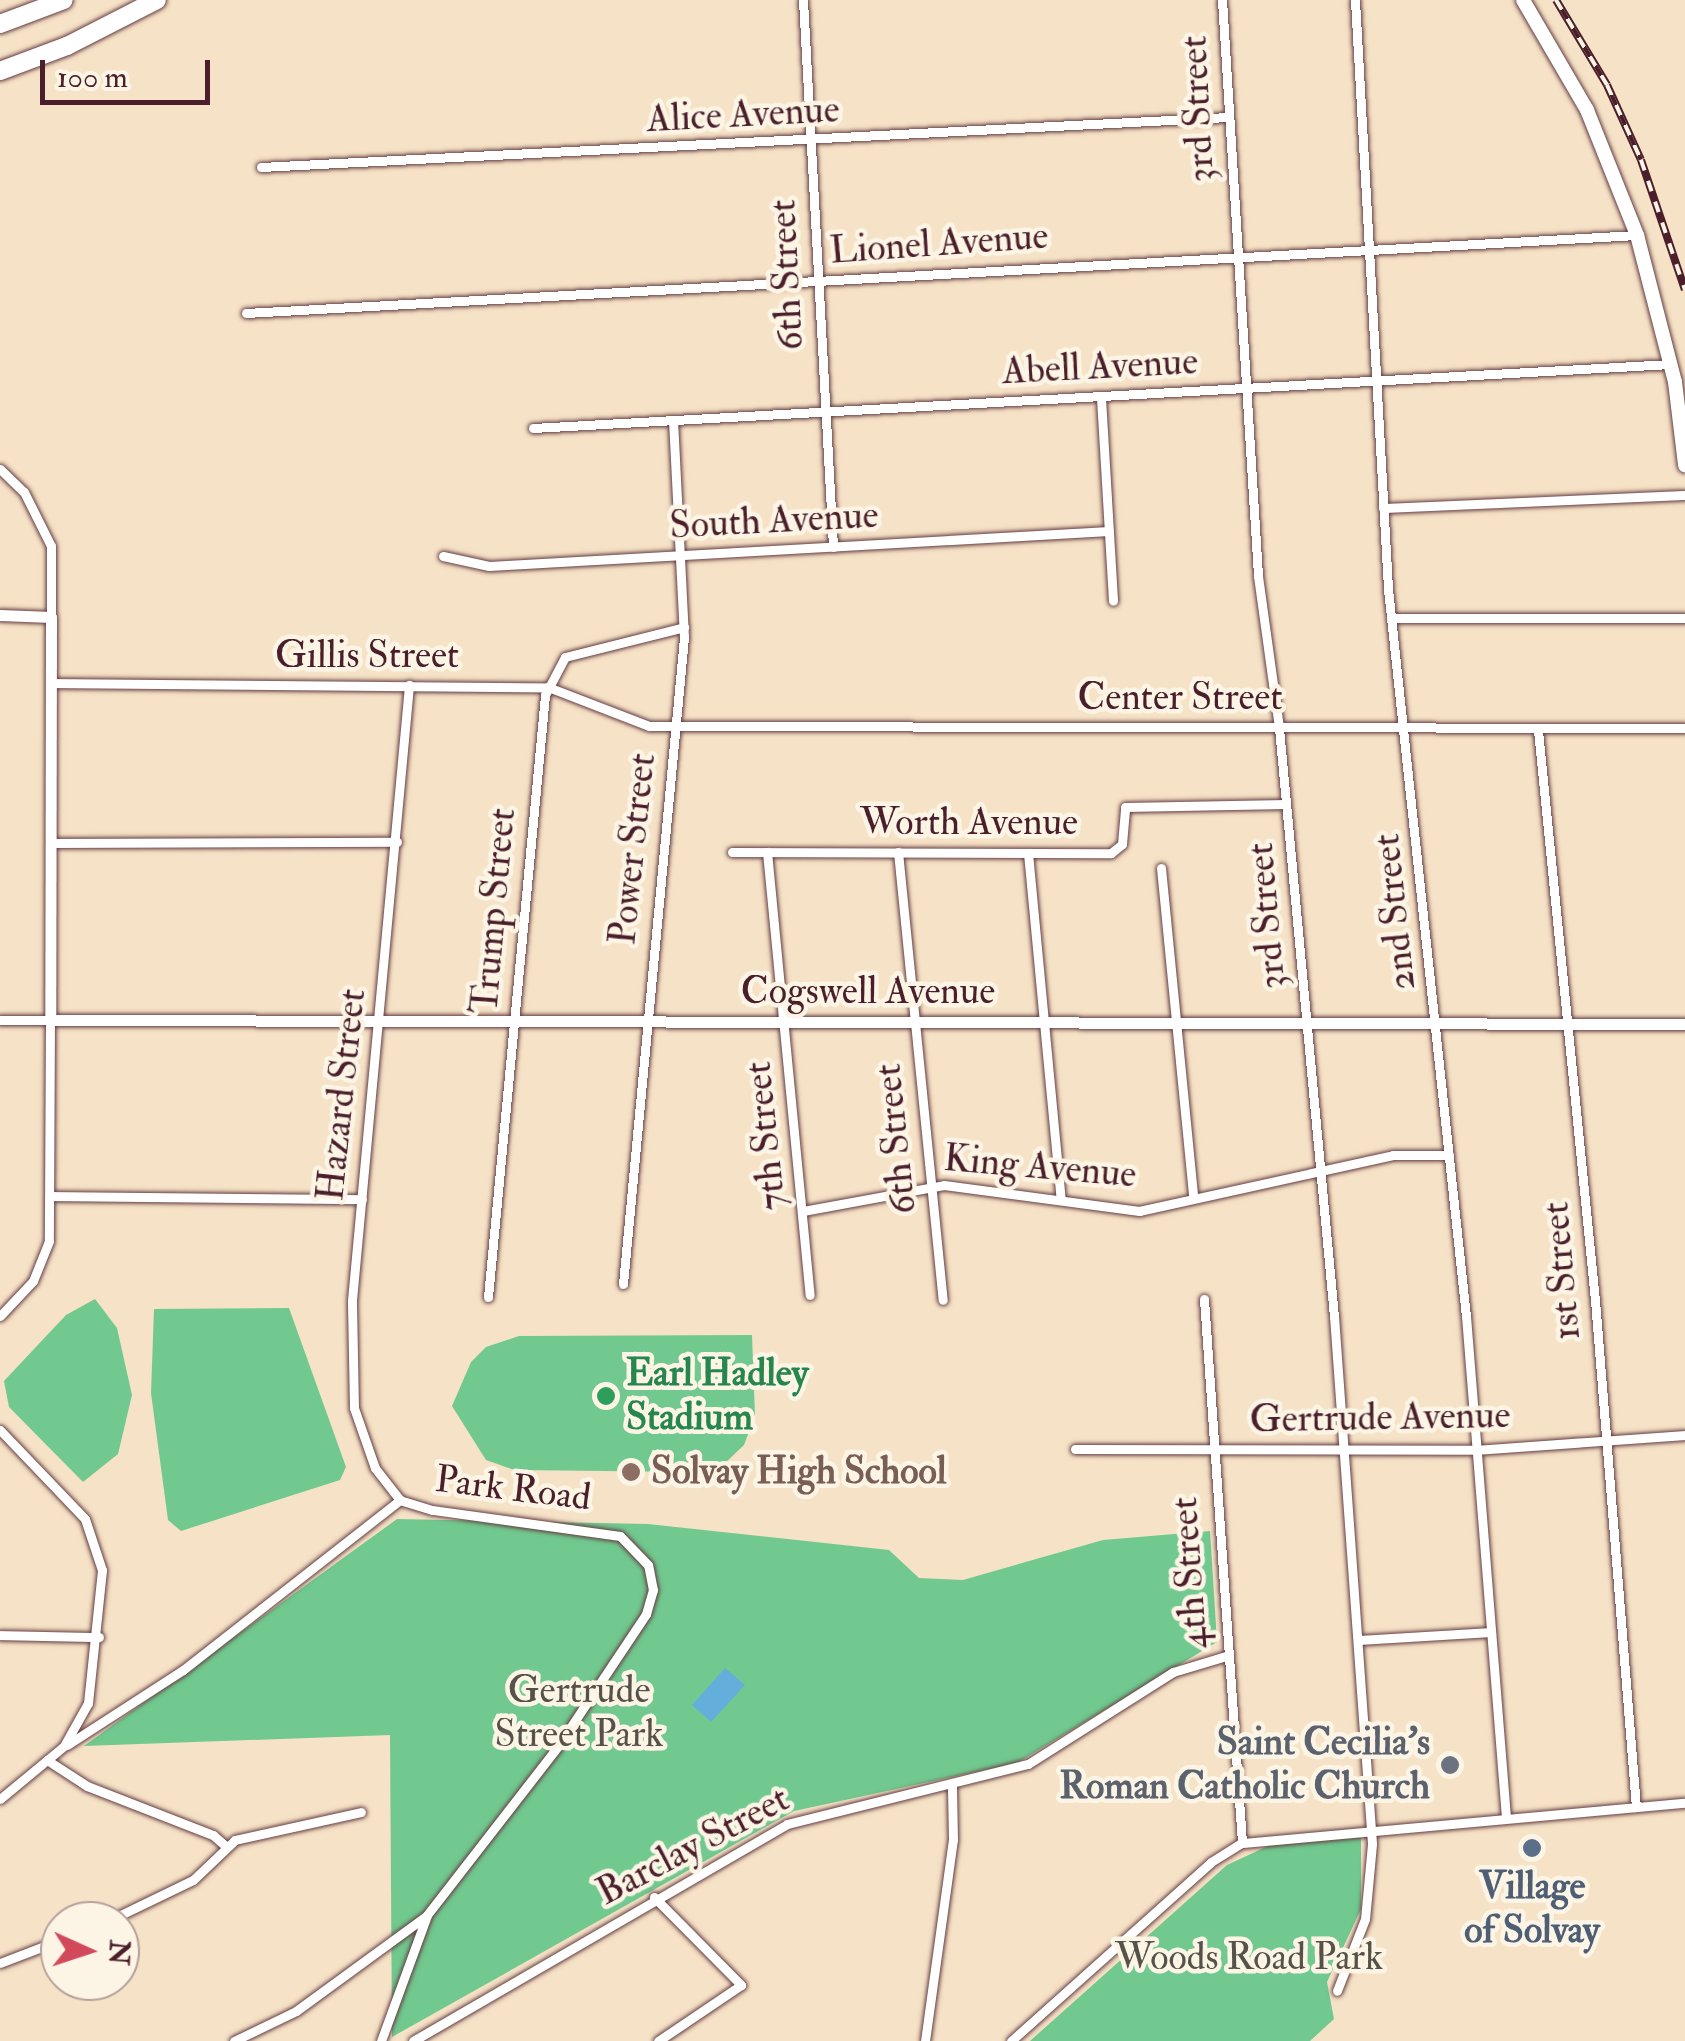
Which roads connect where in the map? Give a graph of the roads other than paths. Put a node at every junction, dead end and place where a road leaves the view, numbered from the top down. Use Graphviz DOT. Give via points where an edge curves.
graph roads {
  1 [pos="64,0"];
  2 [pos="157,0"];
  3 [pos="803,0"];
  4 [pos="1222,0"];
  5 [pos="1354,0"];
  6 [pos="1523,0"];
  7 [pos="0,24"];
  8 [pos="0,70"];
  9 [pos="1228,117"];
  10 [pos="810,142"];
  11 [pos="261,167"];
  12 [pos="1636,235"];
  13 [pos="1369,251"];
  14 [pos="1236,257"];
  15 [pos="818,282"];
  16 [pos="246,314"];
  17 [pos="1671,364"];
  18 [pos="1376,381"];
  19 [pos="1243,389"];
  20 [pos="1101,398"];
  21 [pos="824,412"];
  22 [pos="673,420"];
  23 [pos="532,428"];
  24 [pos="1685,465"];
  25 [pos="0,469"];
  26 [pos="1685,495"];
  27 [pos="1383,508"];
  28 [pos="1110,531"];
  29 [pos="833,548"];
  30 [pos="443,556"];
  31 [pos="682,556"];
  32 [pos="1113,602"];
  33 [pos="0,615"];
  34 [pos="51,617"];
  35 [pos="1394,618"];
  36 [pos="1685,618"];
  37 [pos="684,627"];
  38 [pos="52,684"];
  39 [pos="409,685"];
  40 [pos="548,686"];
  41 [pos="675,726"];
  42 [pos="1279,728"];
  43 [pos="1685,728"];
  44 [pos="1407,729"];
  45 [pos="1538,730"];
  46 [pos="1286,804"];
  47 [pos="51,842"];
  48 [pos="397,842"];
  49 [pos="732,852"];
  50 [pos="767,852"];
  51 [pos="898,852"];
  52 [pos="1028,853"];
  53 [pos="1161,868"];
  54 [pos="0,1020"];
  55 [pos="50,1020"];
  56 [pos="514,1021"];
  57 [pos="646,1021"];
  58 [pos="380,1022"];
  59 [pos="784,1022"];
  60 [pos="914,1022"];
  61 [pos="1045,1022"];
  62 [pos="1177,1022"];
  63 [pos="1307,1023"];
  64 [pos="1436,1024"];
  65 [pos="1566,1024"];
  66 [pos="1685,1024"];
  67 [pos="1449,1154"];
  68 [pos="1320,1172"];
  69 [pos="931,1186"];
  70 [pos="50,1196"];
  71 [pos="1193,1196"];
  72 [pos="362,1199"];
  73 [pos="1061,1199"];
  74 [pos="803,1211"];
  75 [pos="623,1284"];
  76 [pos="810,1295"];
  77 [pos="488,1298"];
  78 [pos="1204,1299"];
  79 [pos="942,1300"];
  80 [pos="0,1316"];
  81 [pos="0,1430"];
  82 [pos="1685,1435"];
  83 [pos="1606,1442"];
  84 [pos="1075,1449"];
  85 [pos="1212,1450"];
  86 [pos="1475,1450"];
  87 [pos="1343,1451"];
  88 [pos="400,1500"];
  89 [pos="1491,1632"];
  90 [pos="0,1635"];
  91 [pos="99,1636"];
  92 [pos="1359,1640"];
  93 [pos="1226,1656"];
  94 [pos="64,1746"];
  95 [pos="46,1760"];
  96 [pos="952,1786"];
  97 [pos="0,1799"];
  98 [pos="1685,1804"];
  99 [pos="1636,1808"];
  100 [pos="362,1812"];
  101 [pos="1506,1817"];
  102 [pos="1370,1828"];
  103 [pos="1242,1842"];
  104 [pos="227,1847"];
  105 [pos="654,1897"];
  106 [pos="140,1906"];
  107 [pos="427,1915"];
  108 [pos="40,1948"];
  109 [pos="0,1963"];
  110 [pos="1337,1991"];
  111 [pos="234,2041"];
  112 [pos="381,2041"];
  113 [pos="413,2041"];
  114 [pos="658,2041"];
  115 [pos="925,2041"];
  116 [pos="1011,2041"];
  1 -- 7 [label="highway"];
  2 -- 8 [label="highway" via="83,39"];
  3 -- 10 [label="street, 6th Street"];
  4 -- 9 [label="street, 3rd Street"];
  5 -- 13 [label="street, 2nd Street"];
  6 -- 12 [label="main road" via="1587,110"];
  9 -- 10 [label="street, Alice Avenue"];
  9 -- 14 [label="street, 3rd Street"];
  10 -- 11 [label="street, Alice Avenue"];
  10 -- 15 [label="street, 6th Street"];
  12 -- 13 [label="street, Lionel Avenue"];
  12 -- 17 [label="main road"];
  13 -- 14 [label="street, Lionel Avenue"];
  13 -- 18 [label="street, 2nd Street"];
  14 -- 15 [label="street, Lionel Avenue"];
  14 -- 19 [label="street, 3rd Street"];
  15 -- 16 [label="street, Lionel Avenue"];
  15 -- 21 [label="street, 6th Street"];
  17 -- 18 [label="street, Abell Avenue"];
  17 -- 24 [label="main road"];
  18 -- 19 [label="street, Abell Avenue"];
  18 -- 27 [label="street, 2nd Street"];
  19 -- 20 [label="street, Abell Avenue"];
  19 -- 42 [label="street, 3rd Street" via="1262,624"];
  20 -- 21 [label="street, Abell Avenue"];
  20 -- 28 [label="street"];
  21 -- 22 [label="street, Abell Avenue"];
  21 -- 29 [label="street, 6th Street"];
  22 -- 23 [label="street, Abell Avenue"];
  22 -- 31 [label="street, Power Street"];
  25 -- 34 [label="street" via="24,492 51,546"];
  26 -- 27 [label="street"];
  27 -- 35 [label="street, 2nd Street"];
  28 -- 29 [label="street, South Avenue"];
  28 -- 32 [label="street"];
  29 -- 31 [label="street, South Avenue"];
  30 -- 31 [label="street, South Avenue" via="489,566"];
  31 -- 37 [label="street, Power Street"];
  33 -- 34 [label="street"];
  34 -- 38 [label="street"];
  35 -- 36 [label="street"];
  35 -- 44 [label="street, 2nd Street"];
  37 -- 40 [label="street" via="581,650 565,657"];
  37 -- 41 [label="street, Power Street"];
  38 -- 39 [label="street, Gillis Street"];
  38 -- 47 [label="street"];
  39 -- 40 [label="street, Gillis Street"];
  39 -- 48 [label="street, Hazard Street"];
  40 -- 41 [label="street, Gillis Street" via="649,726"];
  40 -- 56 [label="street, Trump Street"];
  41 -- 42 [label="street, Center Street"];
  41 -- 57 [label="street, Power Street"];
  42 -- 44 [label="street, Center Street"];
  42 -- 46 [label="street, 3rd Street"];
  43 -- 45 [label="street, Center Street"];
  44 -- 45 [label="street, Center Street"];
  44 -- 64 [label="street, 2nd Street"];
  45 -- 65 [label="street, 1st Street"];
  46 -- 52 [label="street, Worth Avenue" via="1125,806 1120,849"];
  46 -- 63 [label="street, 3rd Street"];
  47 -- 48 [label="street"];
  47 -- 55 [label="street"];
  48 -- 58 [label="street, Hazard Street"];
  49 -- 50 [label="street, Worth Avenue"];
  50 -- 51 [label="street, Worth Avenue"];
  50 -- 59 [label="street, 7th Street"];
  51 -- 52 [label="street, Worth Avenue"];
  51 -- 60 [label="street, 6th Street"];
  52 -- 61 [label="street"];
  53 -- 62 [label="street"];
  54 -- 55 [label="street"];
  55 -- 58 [label="street, Cogswell Avenue"];
  55 -- 70 [label="street"];
  56 -- 57 [label="street, Cogswell Avenue"];
  56 -- 58 [label="street, Cogswell Avenue"];
  56 -- 77 [label="street, Trump Street"];
  57 -- 59 [label="street, Cogswell Avenue"];
  57 -- 75 [label="street, Power Street"];
  58 -- 72 [label="street, Hazard Street"];
  59 -- 60 [label="street, Cogswell Avenue"];
  59 -- 74 [label="street, 7th Street"];
  60 -- 61 [label="street, Cogswell Avenue"];
  60 -- 69 [label="street, 6th Street"];
  61 -- 62 [label="street, Cogswell Avenue"];
  61 -- 73 [label="street"];
  62 -- 63 [label="street, Cogswell Avenue"];
  62 -- 71 [label="street"];
  63 -- 64 [label="street, Cogswell Avenue"];
  63 -- 68 [label="street, 3rd Street"];
  64 -- 65 [label="street, Cogswell Avenue"];
  64 -- 67 [label="street, 2nd Street"];
  65 -- 66 [label="street, Cogswell Avenue"];
  65 -- 83 [label="street, 1st Street"];
  67 -- 68 [label="street, King Avenue" via="1393,1155"];
  67 -- 86 [label="street, 2nd Street"];
  68 -- 71 [label="street, King Avenue"];
  68 -- 87 [label="street, 3rd Street"];
  69 -- 73 [label="street, King Avenue"];
  69 -- 74 [label="street, King Avenue"];
  69 -- 79 [label="street, 6th Street"];
  70 -- 72 [label="street"];
  70 -- 80 [label="street" via="45,1258"];
  71 -- 73 [label="street, King Avenue" via="1119,1212"];
  72 -- 88 [label="street, Hazard Street" via="350,1341 354,1408 375,1468"];
  74 -- 76 [label="street, 7th Street"];
  78 -- 85 [label="street, 4th Street"];
  81 -- 91 [label="street" via="58,1486 93,1534 102,1570"];
  82 -- 83 [label="street, Gertrude Avenue"];
  83 -- 86 [label="street, Gertrude Avenue"];
  83 -- 99 [label="street, 1st Street"];
  84 -- 85 [label="street, Gertrude Avenue"];
  85 -- 87 [label="street, Gertrude Avenue"];
  85 -- 93 [label="street, 4th Street"];
  86 -- 87 [label="street, Gertrude Avenue"];
  86 -- 89 [label="street, 2nd Street"];
  87 -- 92 [label="street, 3rd Street"];
  88 -- 94 [label="street" via="184,1670"];
  88 -- 107 [label="street, Park Road" via="620,1536 648,1565 653,1590 646,1614 558,1746"];
  89 -- 92 [label="street"];
  89 -- 101 [label="street, 2nd Street"];
  90 -- 91 [label="street"];
  91 -- 94 [label="street" via="88,1703"];
  92 -- 102 [label="street, 3rd Street"];
  93 -- 96 [label="street, Barclay Street" via="1173,1672 1028,1764"];
  93 -- 103 [label="street, 4th Street"];
  94 -- 95 [label="street"];
  95 -- 97 [label="street"];
  95 -- 104 [label="street" via="87,1786 214,1834"];
  96 -- 105 [label="street, Barclay Street" via="786,1824"];
  96 -- 115 [label="street" via="953,1840"];
  98 -- 99 [label="street"];
  99 -- 101 [label="street"];
  100 -- 104 [label="street" via="252,1833"];
  101 -- 102 [label="street"];
  102 -- 103 [label="street"];
  102 -- 110 [label="street, 3rd Street" via="1365,1919"];
  103 -- 116 [label="street"];
  104 -- 106 [label="street" via="193,1880"];
  105 -- 113 [label="street, Barclay Street"];
  105 -- 114 [label="street" via="741,1984"];
  107 -- 111 [label="street" via="296,2011"];
  107 -- 112 [label="street, Park Road"];
  108 -- 109 [label="street"];
}
